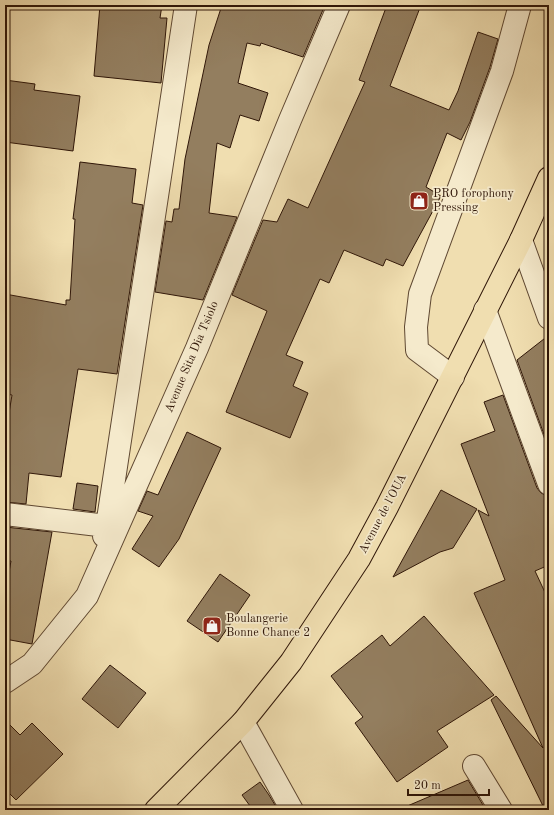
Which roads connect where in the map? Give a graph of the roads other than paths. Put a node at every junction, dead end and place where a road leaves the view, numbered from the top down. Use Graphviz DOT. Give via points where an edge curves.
graph roads {
  1 [pos="186,5"];
  2 [pos="339,5"];
  3 [pos="520,5"];
  4 [pos="549,178"];
  5 [pos="521,240"];
  6 [pos="485,310"];
  7 [pos="549,318"];
  8 [pos="453,377"];
  9 [pos="549,484"];
  10 [pos="5,514"];
  11 [pos="107,526"];
  12 [pos="87,596"];
  13 [pos="5,682"];
  14 [pos="243,722"];
  15 [pos="474,766"];
  16 [pos="156,810"];
  17 [pos="292,810"];
  18 [pos="501,810"];
  1 -- 11 [label="street"];
  2 -- 12 [label="street, Avenue Sita Dia Tsiolo" via="197,348"];
  3 -- 8 [label="street" via="502,72 420,294 416,327 417,350"];
  4 -- 5 [label="main road, Avenue de l'OUA"];
  5 -- 6 [label="main road, Avenue de l'OUA"];
  5 -- 7 [label="street"];
  6 -- 8 [label="main road, Avenue de l'OUA"];
  6 -- 9 [label="street"];
  8 -- 14 [label="main road, Avenue de l'OUA" via="359,559 291,662"];
  10 -- 11 [label="street"];
  11 -- 12 [label="street"];
  12 -- 13 [label="street, Avenue Sita Dia Tsiolo" via="32,664"];
  14 -- 16 [label="main road, Avenue de l'OUA"];
  14 -- 17 [label="street"];
  15 -- 18 [label="street"];
}
